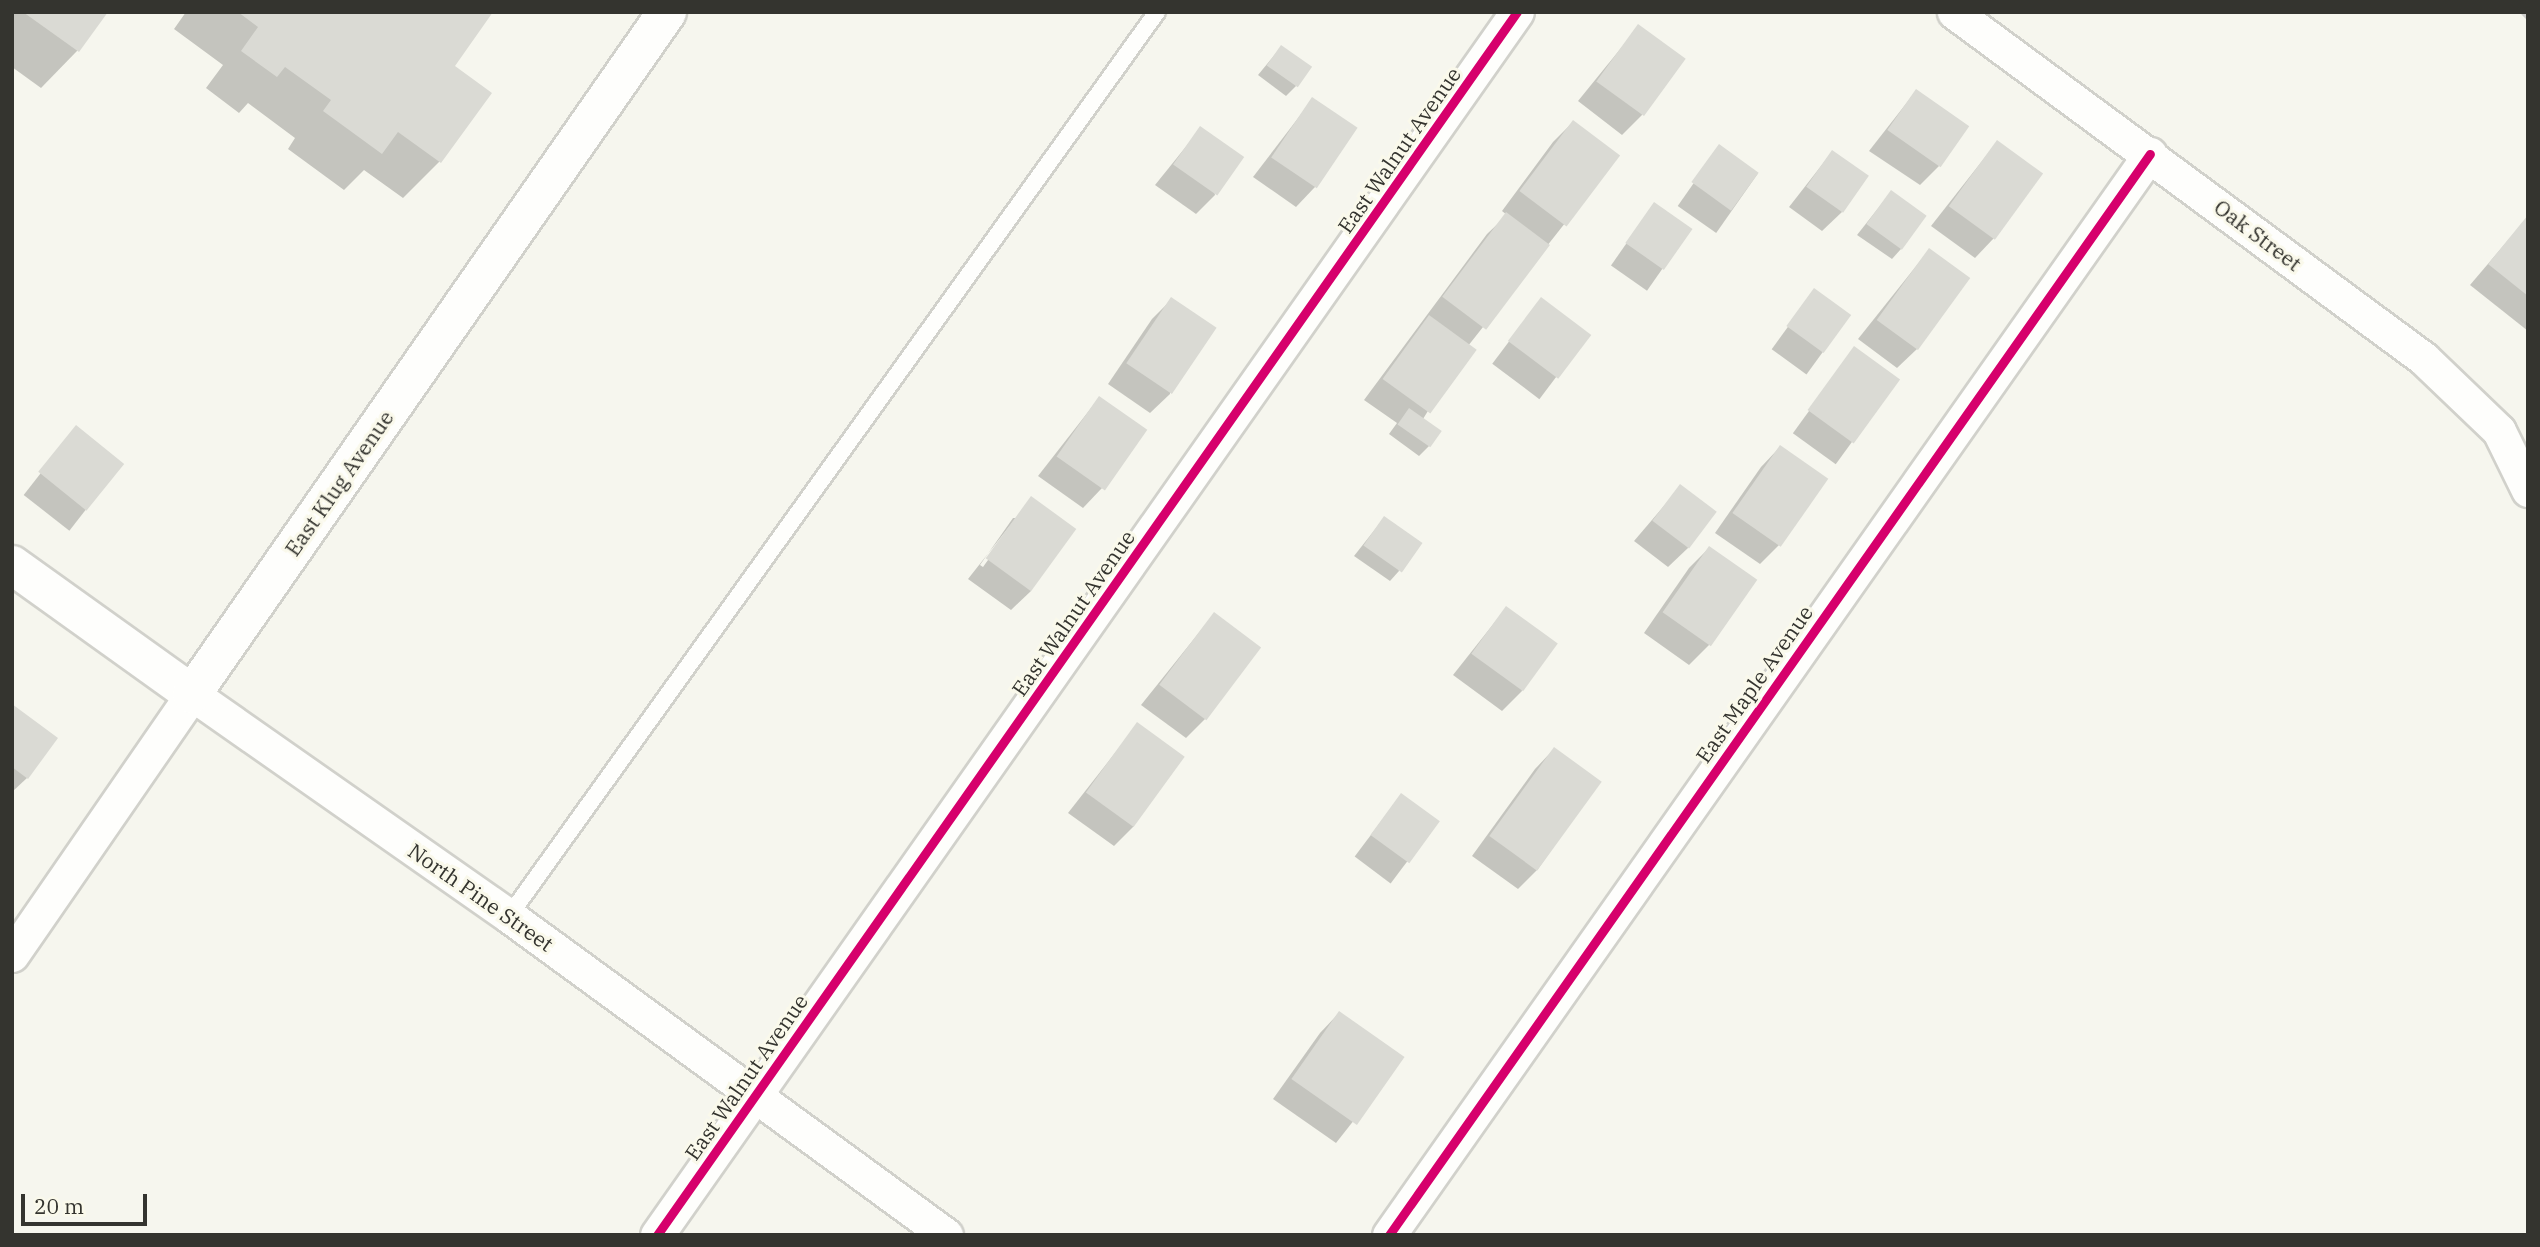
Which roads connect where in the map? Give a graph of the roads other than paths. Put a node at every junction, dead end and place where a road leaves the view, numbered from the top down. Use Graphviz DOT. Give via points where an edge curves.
graph roads {
  1 [pos="1157,12"];
  2 [pos="1517,12"];
  3 [pos="1954,12"];
  4 [pos="659,15"];
  5 [pos="2150,155"];
  6 [pos="2528,491"];
  7 [pos="12,565"];
  8 [pos="192,694"];
  9 [pos="509,916"];
  10 [pos="12,955"];
  11 [pos="756,1093"];
  12 [pos="657,1235"];
  13 [pos="946,1235"];
  14 [pos="1390,1235"];
  1 -- 9 [label="lane"];
  2 -- 11 [label="street, East Walnut Avenue"];
  3 -- 5 [label="street, Oak Street"];
  4 -- 8 [label="street, East Klug Avenue"];
  5 -- 6 [label="street, Oak Street" via="2423,358 2499,431"];
  5 -- 14 [label="street, East Maple Avenue"];
  7 -- 8 [label="street, North Pine Street"];
  8 -- 9 [label="street, North Pine Street"];
  8 -- 10 [label="street, East Klug Avenue"];
  9 -- 11 [label="street, North Pine Street"];
  11 -- 12 [label="street, East Walnut Avenue"];
  11 -- 13 [label="street, North Pine Street"];
}
